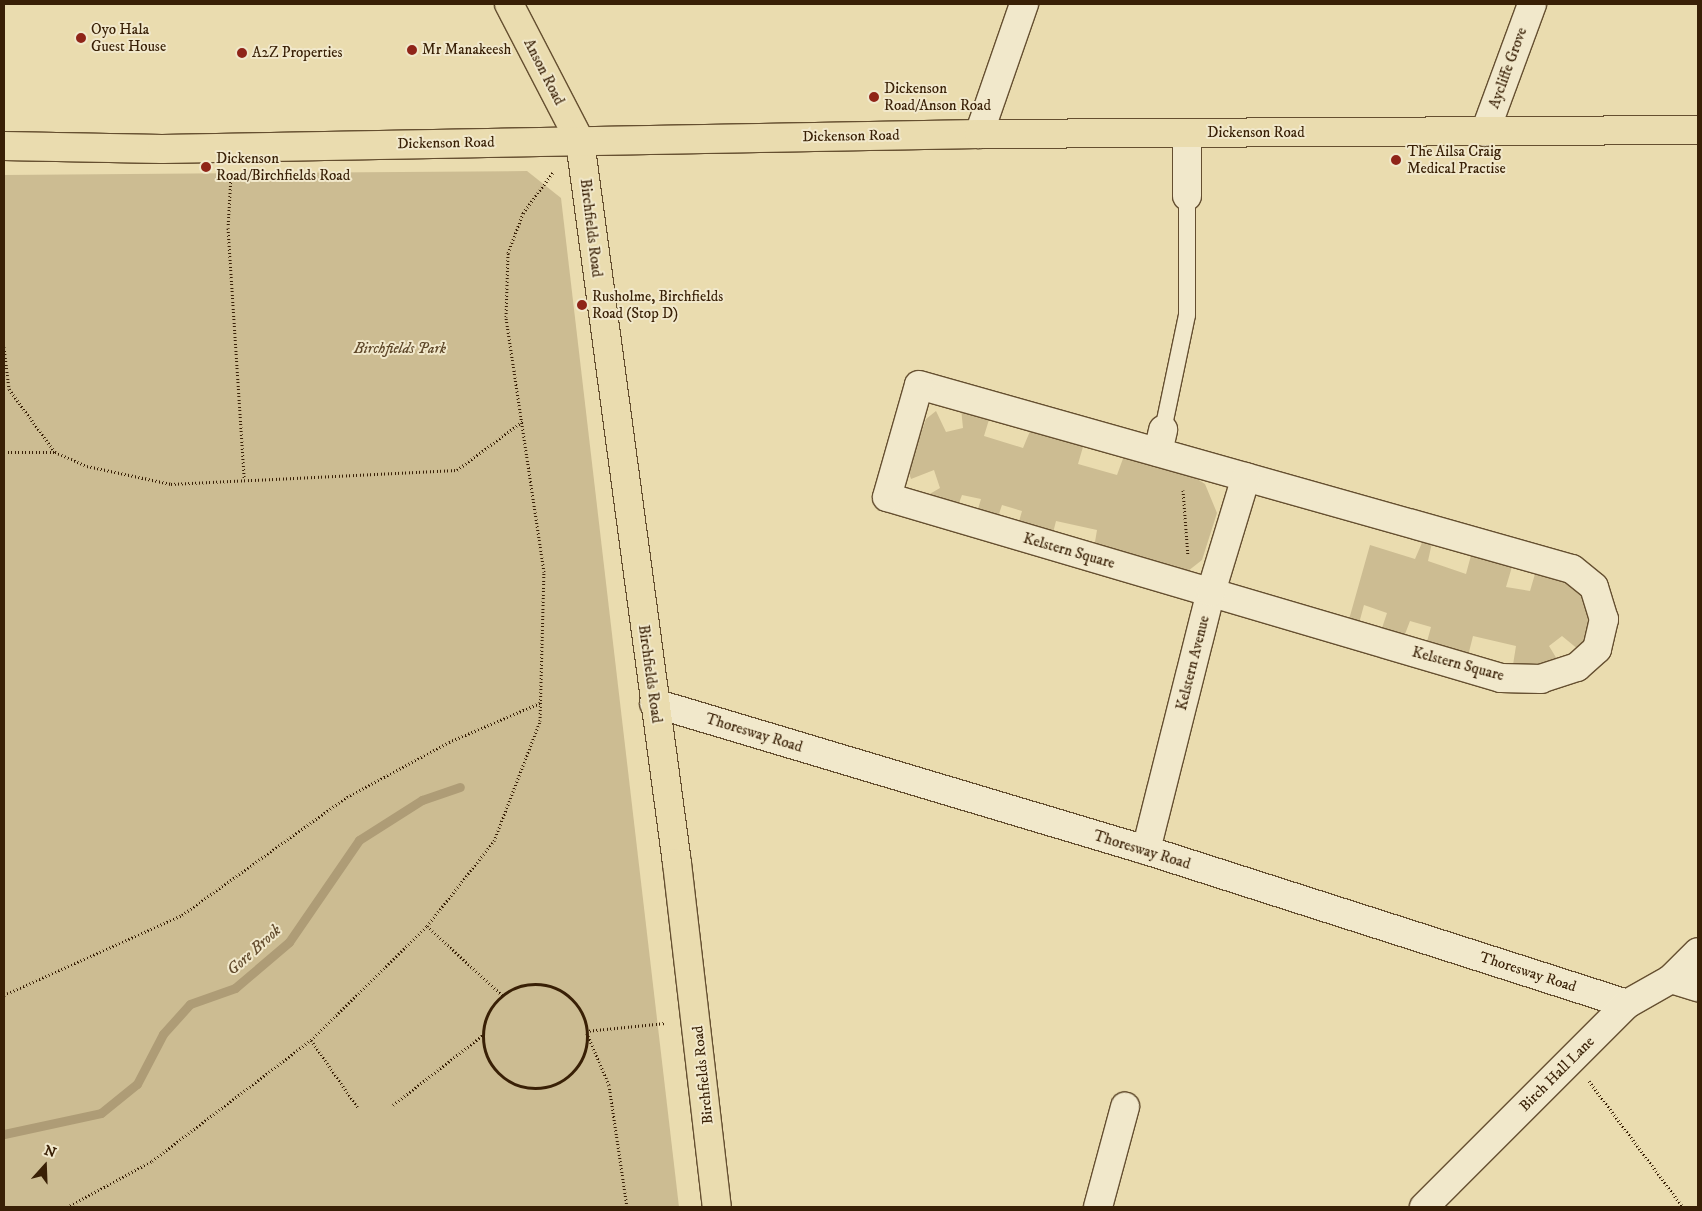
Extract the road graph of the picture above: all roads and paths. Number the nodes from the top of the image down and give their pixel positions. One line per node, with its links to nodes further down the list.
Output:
1 (509, 4): 8 (highway, Anson Road)
2 (1024, 4): 7 (street)
3 (1532, 4): 5 (street, Aycliffe Grove)
4 (1698, 130): 5 (highway, Dickenson Road)
5 (1485, 132): 6 (highway, Dickenson Road)
6 (1187, 133): 7 (highway, Dickenson Road); 11 (street)
7 (979, 134): 8 (highway, Dickenson Road)
8 (580, 141): 10 (highway, Dickenson Road); 13 (path); 21 (highway, Birchfields Road)
9 (4, 146): 10 (highway, Dickenson Road)
10 (229, 148): 18 (path)
11 (1187, 196): 14 (lane)
12 (4, 347): 16 (path)
13 (523, 421): 18 (path); 20 (path)
14 (1167, 447): 17 (street, Kelstern Square); 19 (path); 19 (street, Kelstern Square)
15 (4, 452): 16 (path)
16 (55, 452): 18 (path)
17 (1246, 477): 19 (street, Kelstern Avenue); 19 (street, Kelstern Square)
18 (244, 478)
19 (1200, 589): 22 (street, Kelstern Avenue)
20 (540, 703): 23 (path); 27 (path)
21 (654, 703): 22 (street, Thoresway Road); 30 (highway, Birchfields Road)
22 (1146, 850): 29 (street, Thoresway Road)
23 (427, 926): 28 (path); 33 (path)
24 (1698, 952): 25 (street, Birch Hall Lane)
25 (1671, 979): 26 (street); 29 (street, Birch Hall Lane)
26 (1698, 987)
27 (4, 995)
28 (502, 995): 31 (path); 32 (path)
29 (1627, 1004): 34 (street, Birch Hall Lane)
30 (697, 1020): 31 (path); 40 (highway, Birchfields Road)
31 (586, 1031): 32 (path); 39 (path)
32 (482, 1035): 35 (path)
33 (311, 1040): 37 (path); 38 (path)
34 (1572, 1058): 42 (street, Birch Hall Lane); 43 (path)
35 (393, 1106)
36 (1126, 1107): 41 (street)
37 (358, 1108)
38 (67, 1207)
39 (627, 1207)
40 (717, 1207)
41 (1098, 1207)
42 (1424, 1207)
43 (1683, 1207)

